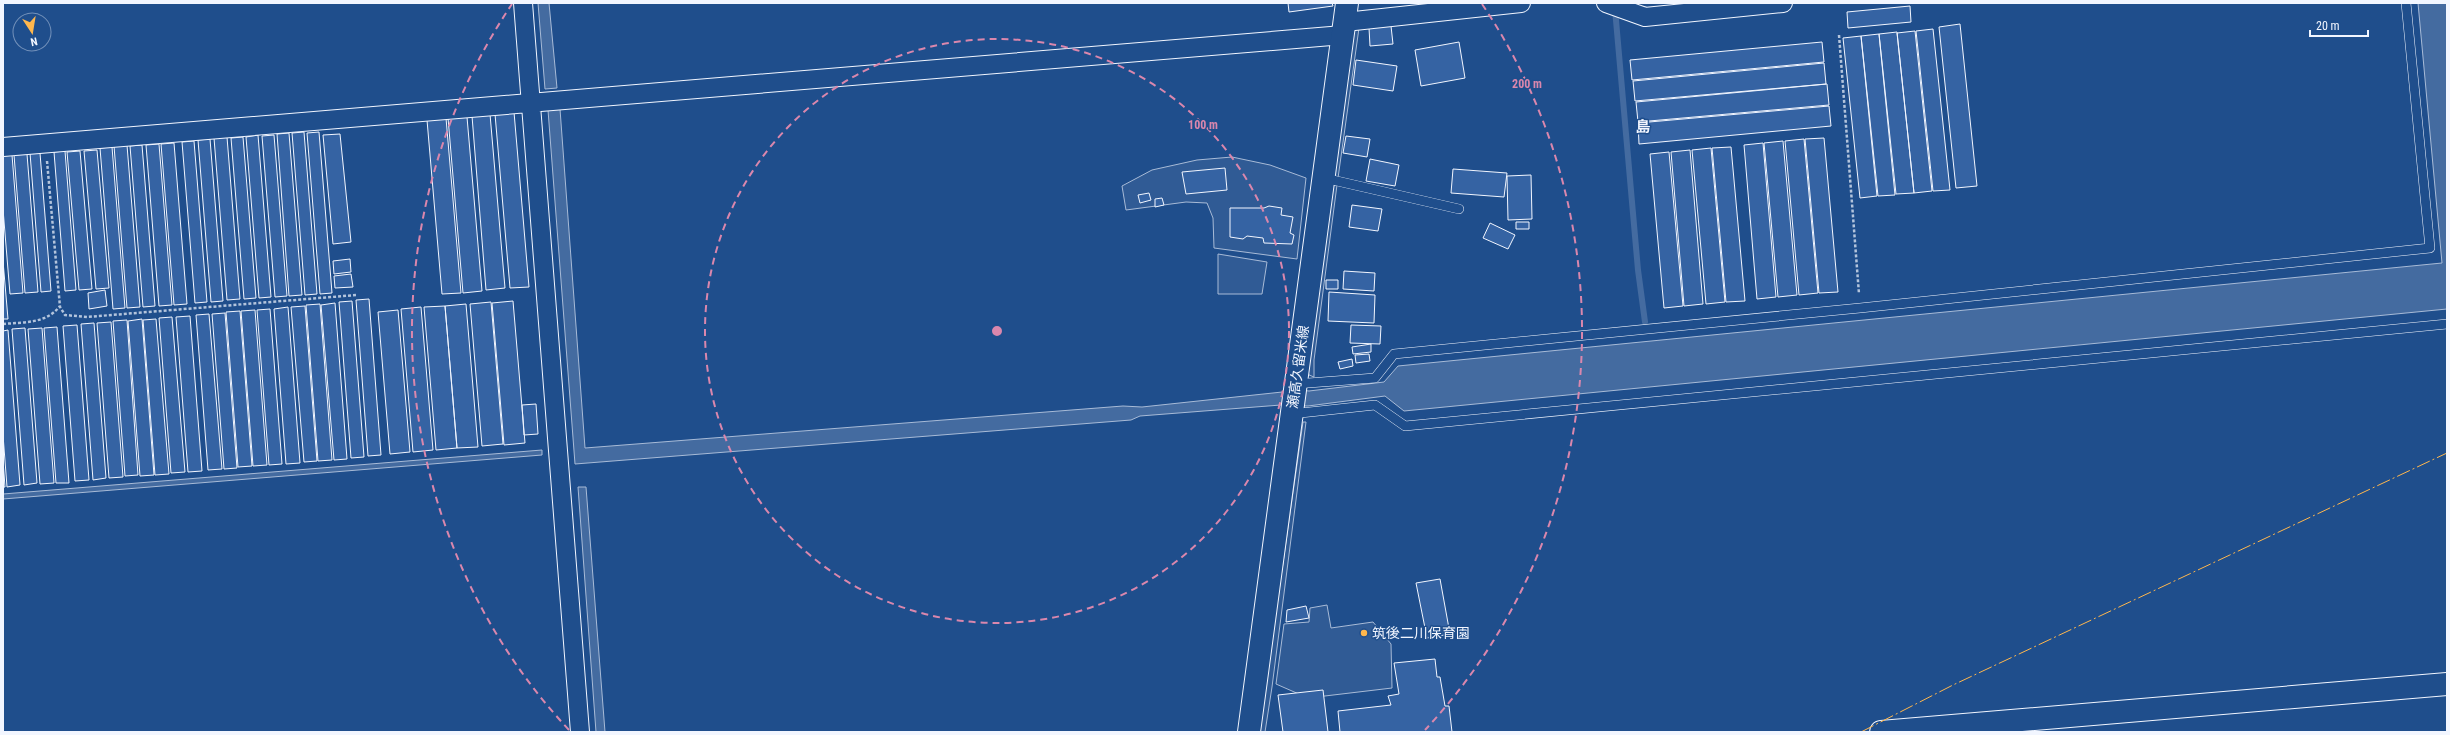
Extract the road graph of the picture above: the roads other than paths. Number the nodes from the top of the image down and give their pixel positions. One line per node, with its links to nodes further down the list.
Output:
1 (523, 3): 7 (street)
2 (1521, 3): 6 (street)
3 (1606, 3): 4 (street)
4 (1784, 3)
5 (2406, 3): 12 (lane)
6 (1345, 20): 7 (street); 9 (main road, 瀬高久留米線)
7 (531, 101): 8 (street); 15 (street)
8 (3, 146)
9 (1324, 178): 10 (lane); 12 (main road, 瀬高久留米線)
10 (1459, 209)
11 (2447, 324): 13 (lane)
12 (1295, 384): 13 (main road, 瀬高久留米線)
13 (1291, 414): 16 (main road, 瀬高久留米線)
14 (2447, 684): 17 (main road)
15 (580, 732)
16 (1249, 732)
17 (1881, 732)

